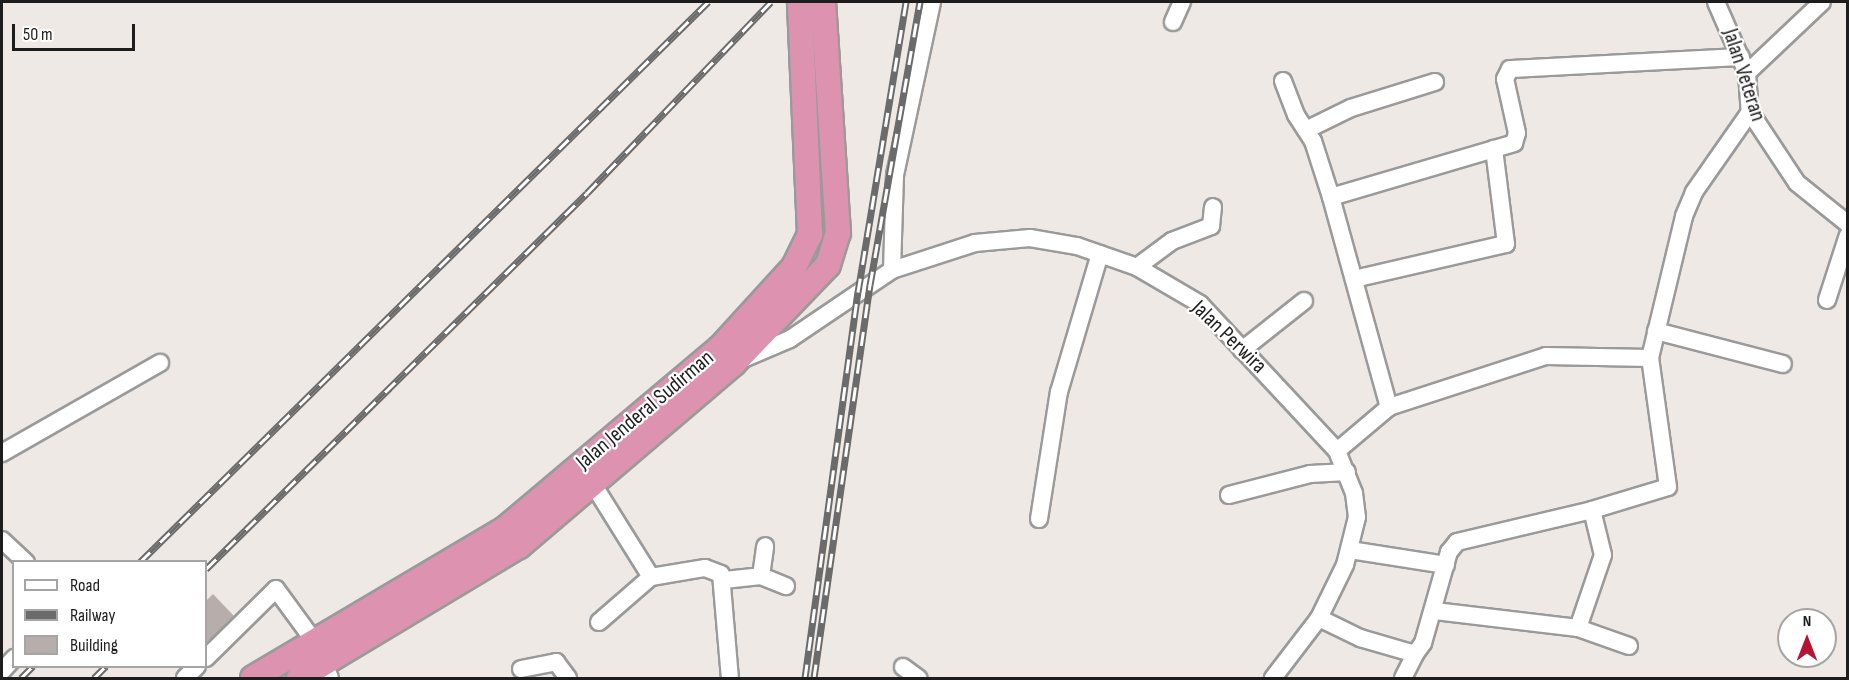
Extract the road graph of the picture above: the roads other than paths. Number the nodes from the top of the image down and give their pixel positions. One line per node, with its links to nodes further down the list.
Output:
1 (800, 2): 27 (highway, Jalan Jenderal Sudirman)
2 (823, 2): 27 (highway, Jalan Jenderal Sudirman)
3 (932, 2): 21 (street)
4 (1182, 2): 7 (street)
5 (1716, 2): 8 (street, Jalan Veteran)
6 (1822, 2): 9 (street)
7 (1173, 22)
8 (1742, 57): 9 (street, Jalan Veteran); 14 (street)
9 (1748, 73): 12 (street, Jalan Veteran)
10 (1283, 81): 13 (street)
11 (1435, 81): 13 (street)
12 (1750, 112): 17 (street, Jalan Veteran); 25 (street)
13 (1306, 130): 15 (street)
14 (1494, 149): 15 (street); 22 (street)
15 (1331, 197): 22 (street)
16 (1213, 207): 20 (street)
17 (1848, 224)
18 (1848, 235): 23 (street)
19 (1100, 254): 20 (street, Jalan Perwira); 21 (street, Jalan Perwira); 38 (street)
20 (1137, 267): 26 (street, Jalan Perwira)
21 (892, 270): 27 (street, Jalan Perwira)
22 (1354, 279): 31 (street)
23 (1827, 300)
24 (1304, 301): 26 (street)
25 (1656, 331): 28 (street); 30 (street)
26 (1242, 350): 32 (street, Jalan Perwira)
27 (727, 356): 35 (highway, Jalan Jenderal Sudirman); 55 (highway, Jalan Jenderal Sudirman)
28 (1650, 358): 31 (street); 37 (street)
29 (160, 363): 33 (street)
30 (1783, 364)
31 (1389, 407): 32 (street)
32 (1337, 451): 34 (street, Jalan Perwira)
33 (2, 453)
34 (1347, 472): 36 (street); 41 (street, Jalan Perwira)
35 (591, 481): 45 (street); 55 (highway, Jalan Jenderal Sudirman)
36 (1229, 495)
37 (1592, 510): 43 (street); 51 (street)
38 (1039, 519)
39 (2, 540): 42 (street)
40 (765, 546): 44 (street)
41 (1350, 550): 43 (street); 49 (street, Jalan Perwira)
42 (25, 560)
43 (1446, 565): 48 (street)
44 (761, 576): 46 (street); 47 (street)
45 (651, 577): 46 (street); 50 (street)
46 (723, 580): 61 (street)
47 (786, 586)
48 (1436, 610): 51 (street); 53 (street)
49 (1319, 618): 53 (street); 63 (street, Jalan Perwira)
50 (599, 622)
51 (1578, 628): 52 (street)
52 (1629, 646)
53 (1415, 654): 64 (street)
54 (207, 657): 55 (street)
55 (322, 661): 58 (highway, Jalan Jenderal Sudirman); 59 (highway, Jalan Jenderal Sudirman)
56 (903, 666): 62 (street)
57 (521, 669): 60 (street)
58 (253, 678)
59 (299, 678)
60 (568, 678)
61 (729, 678)
62 (918, 678)
63 (1274, 678)
64 (1403, 678)

